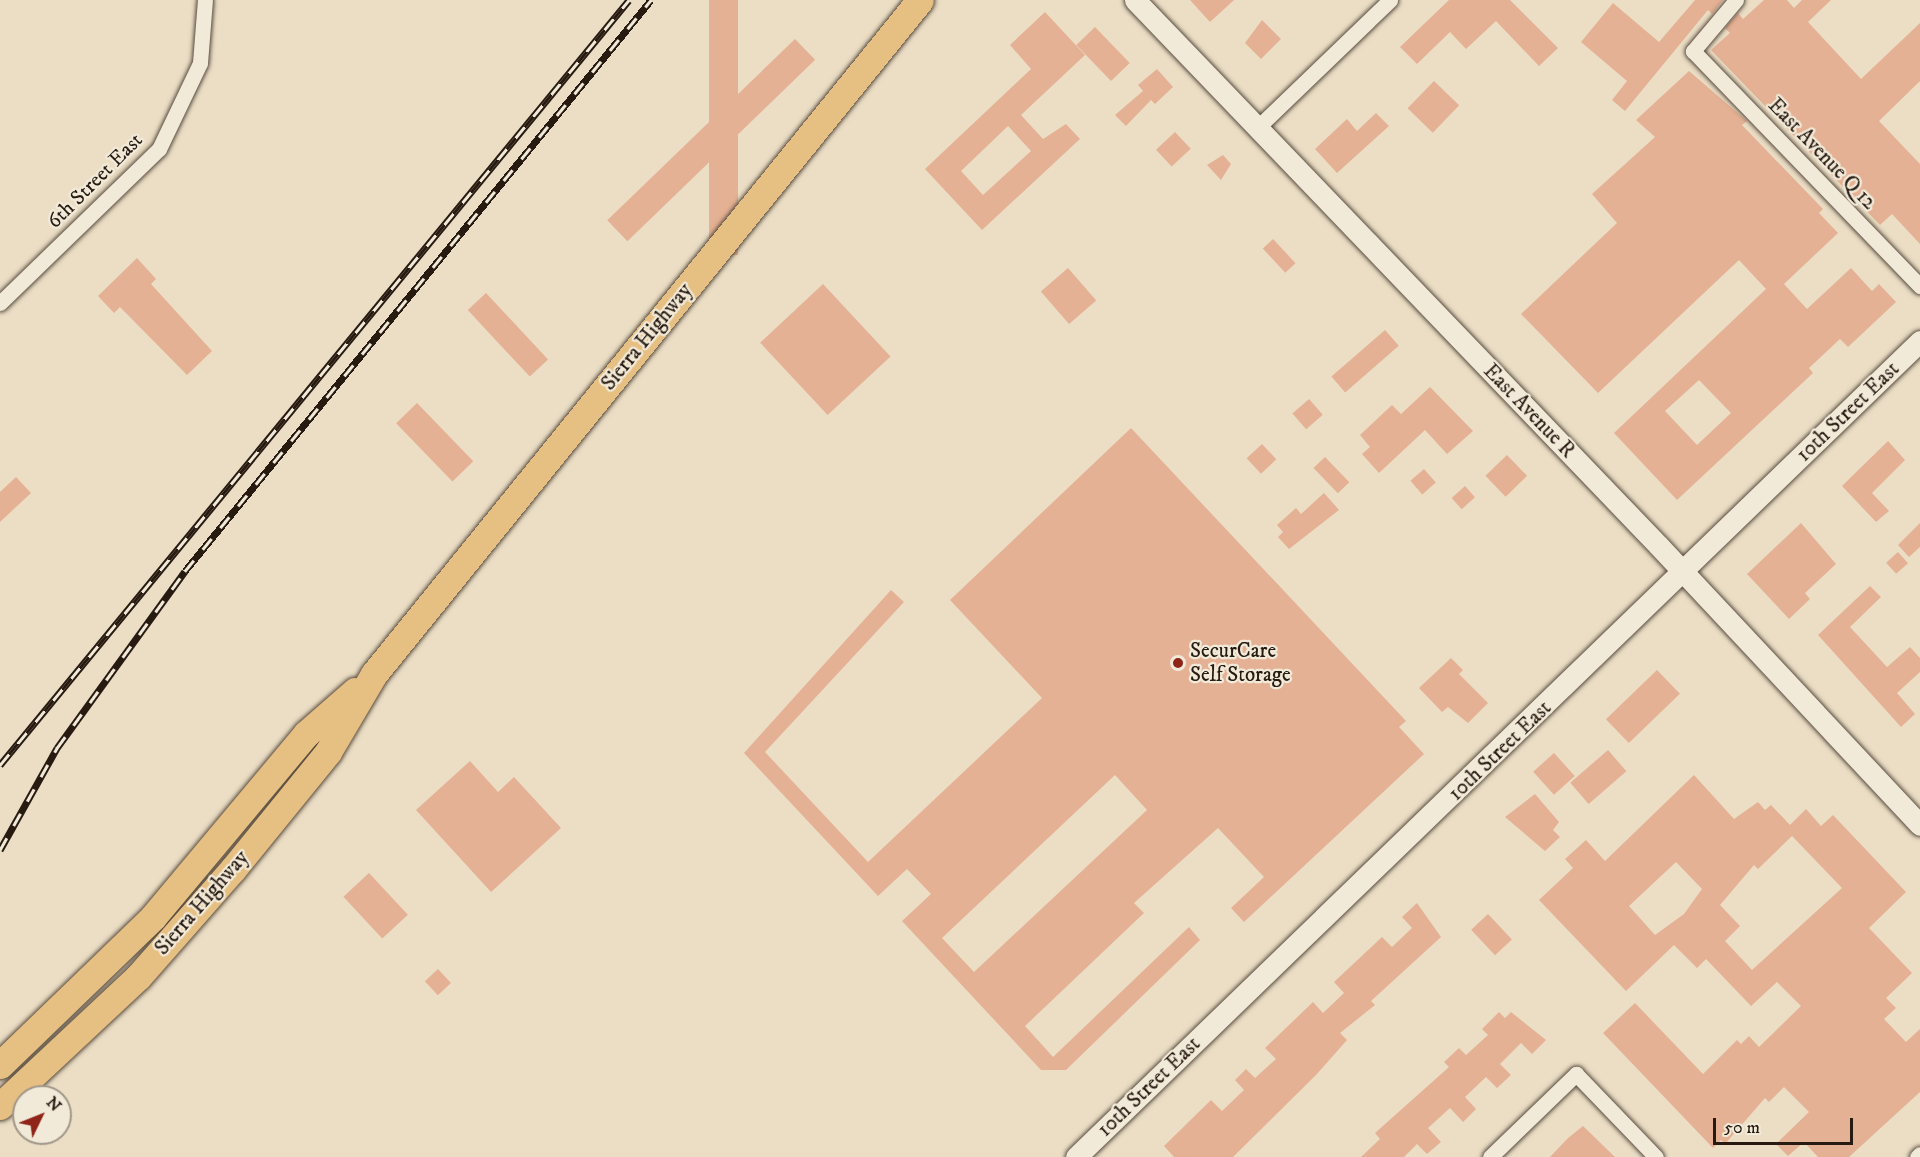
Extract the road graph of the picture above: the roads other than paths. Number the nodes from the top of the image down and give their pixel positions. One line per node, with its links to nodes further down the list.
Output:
1 (205, 0): 8 (street, 6th Street East)
2 (920, 0): 11 (highway, Sierra Highway)
3 (1135, 0): 6 (main road, East Avenue R)
4 (1390, 0): 6 (street)
5 (1736, 0): 7 (street, East Avenue Q 12)
6 (1256, 129): 10 (main road, East Avenue R)
7 (1920, 286)
8 (0, 303)
9 (1920, 341): 10 (main road, 10th Street East)
10 (1683, 572): 12 (main road, East Avenue R); 15 (main road, 10th Street East)
11 (374, 674): 13 (highway, Sierra Highway); 14 (highway, Sierra Highway)
12 (1920, 825)
13 (0, 1065)
14 (0, 1106)
15 (1076, 1157)
16 (1490, 1157): 17 (street)
17 (1656, 1157)

